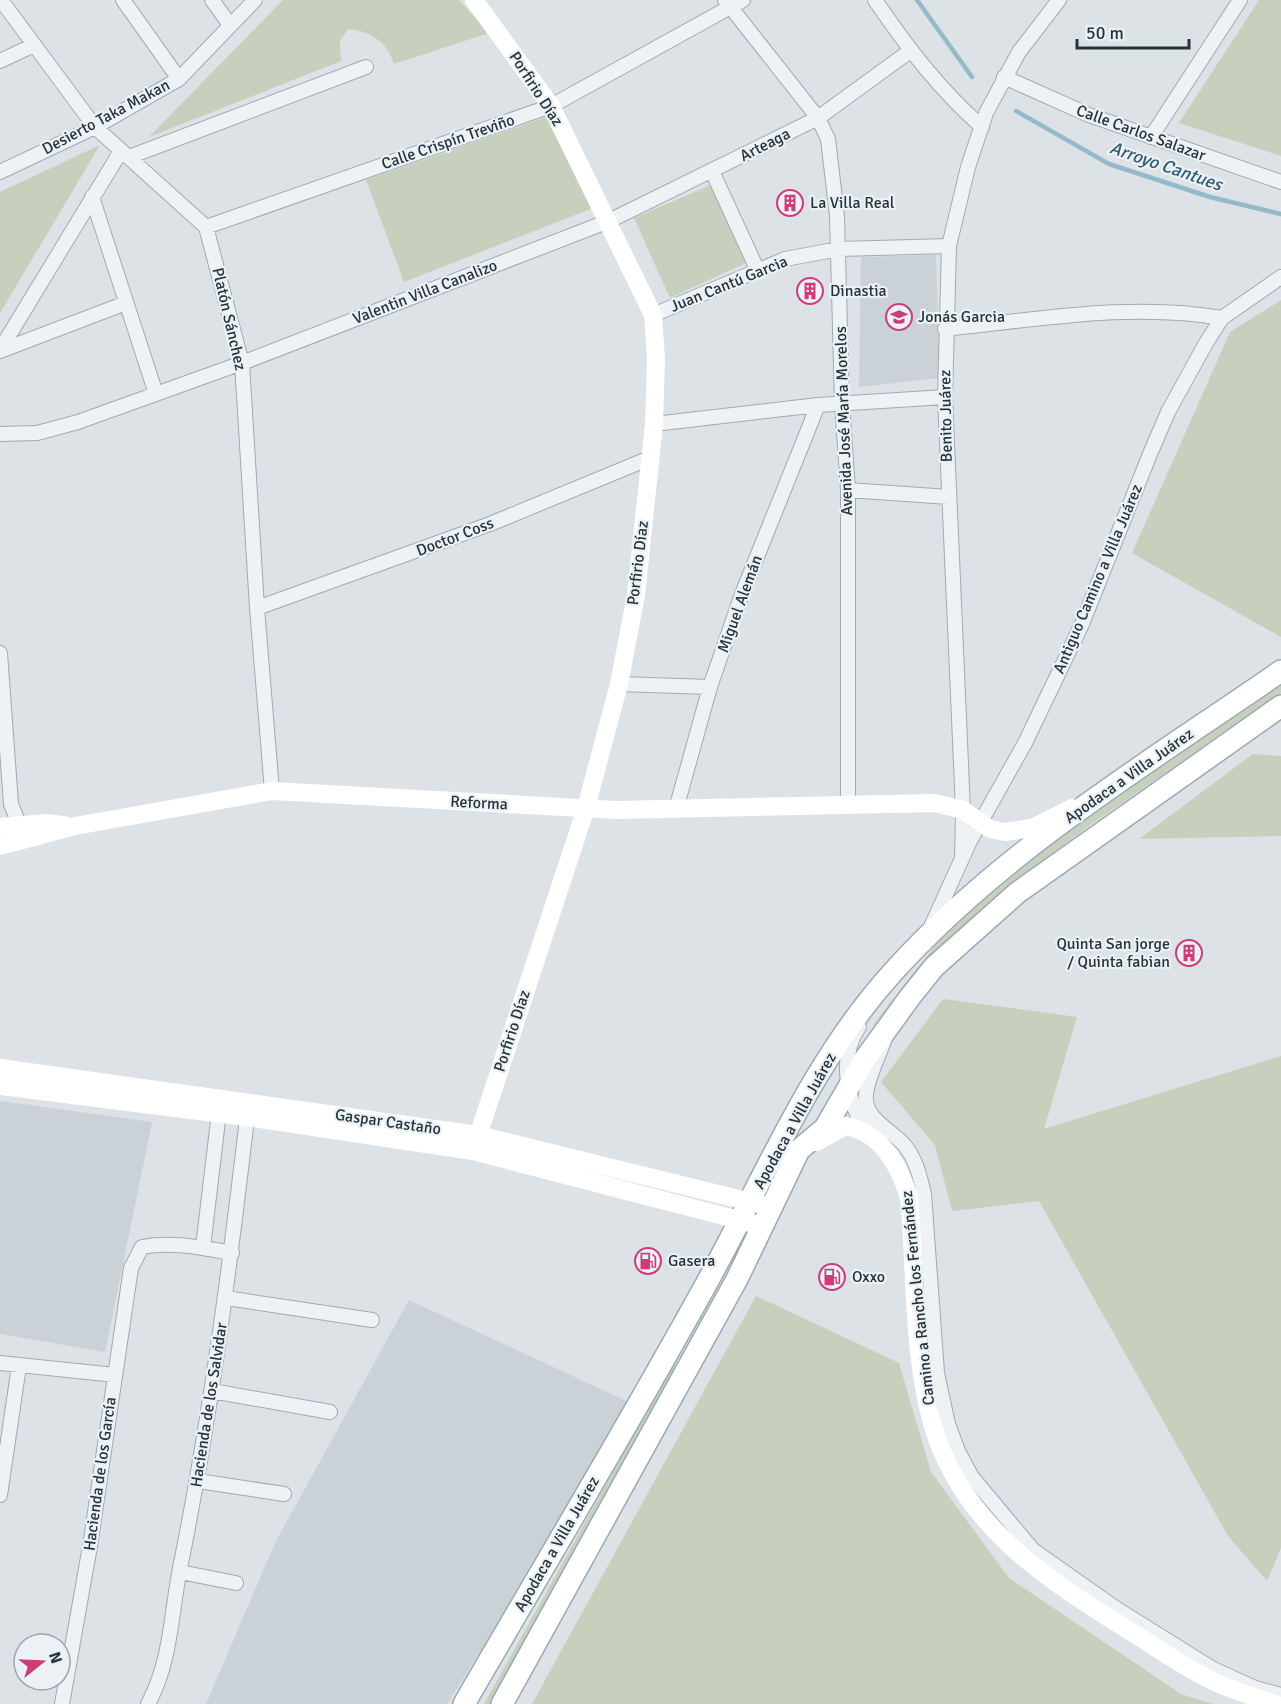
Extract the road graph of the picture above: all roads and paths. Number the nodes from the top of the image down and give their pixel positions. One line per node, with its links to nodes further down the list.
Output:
1 (1, 0): 12 (street)
2 (123, 0): 16 (street)
3 (212, 0): 11 (street)
4 (255, 0): 11 (street, Desierto Taka Makan)
5 (474, 0): 18 (street, Porfirio Díaz)
6 (743, 0): 10 (street, Calle Crispín Treviño)
7 (875, 0): 13 (street)
8 (1059, 0): 17 (street, Benito Juárez)
9 (1240, 0): 22 (street)
10 (728, 4): 18 (street, Calle Crispín Treviño); 19 (street, Avenida José María Morelos)
11 (230, 25): 16 (street, Desierto Taka Makan)
12 (34, 45): 14 (street); 21 (street)
13 (910, 51): 19 (street, Arteaga); 20 (street)
14 (0, 61)
15 (366, 67): 23 (street)
16 (178, 79): 21 (street, Desierto Taka Makan)
17 (1002, 81): 20 (street, Benito Juárez); 22 (street, Calle Carlos Salazar)
18 (551, 106): 28 (street, Porfirio Díaz); 29 (street, Calle Crispín Treviño)
19 (818, 117): 24 (street, Arteaga); 31 (street, Avenida José María Morelos)
20 (984, 120): 30 (street, Benito Juárez)
21 (95, 127): 23 (street); 25 (street, Desierto Taka Makan)
22 (1151, 136): 26 (street, Calle Carlos Salazar)
23 (125, 154): 27 (street); 29 (street)
24 (712, 171): 28 (street, Arteaga); 32 (street)
25 (0, 172)
26 (1281, 182)
27 (92, 197): 34 (street); 38 (street)
28 (609, 221): 35 (street, Porfirio Díaz); 39 (street, Valentin Villa Canalizo)
29 (206, 227): 39 (street, Platón Sánchez)
30 (949, 246): 31 (street, Juan Cantú Garcia); 37 (street, Benito Juárez)
31 (839, 249): 32 (street, Juan Cantú Garcia); 42 (street, Avenida José María Morelos)
32 (758, 269): 35 (street, Juan Cantú Garcia)
33 (1281, 277): 36 (street, Antiguo Camino a Villa Juárez)
34 (126, 303): 38 (street); 40 (street)
35 (653, 315): 44 (street, Porfirio Díaz)
36 (1222, 318): 37 (street); 61 (street, Antiguo Camino a Villa Juárez)
37 (945, 329): 41 (street, Benito Juárez)
38 (0, 351)
39 (242, 363): 40 (street, Valentin Villa Canalizo); 49 (street, Platón Sánchez)
40 (156, 394): 45 (street, Valentin Villa Canalizo)
41 (945, 397): 42 (street); 48 (street, Benito Juárez)
42 (842, 403): 43 (street); 47 (street, Avenida José María Morelos)
43 (818, 405): 44 (street); 53 (street, Miguel Alemán)
44 (654, 424): 46 (street, Porfirio Díaz)
45 (0, 434)
46 (650, 458): 49 (street, Doctor Coss); 52 (street, Porfirio Díaz)
47 (848, 490): 48 (street); 57 (street, Avenida José María Morelos)
48 (949, 497): 60 (street, Benito Juárez)
49 (257, 608): 55 (street, Platón Sánchez)
50 (0, 653): 63 (street)
51 (1281, 671): 56 (main road, Apodaca a Villa Juárez)
52 (619, 684): 53 (street); 58 (street, Porfirio Díaz)
53 (710, 687): 59 (street, Miguel Alemán)
54 (1281, 706): 68 (main road, Apodaca a Villa Juárez)
55 (272, 791): 58 (street, Reforma); 63 (street, Reforma)
56 (1091, 803): 61 (street); 66 (main road, Apodaca a Villa Juárez)
57 (848, 806): 59 (street, Reforma); 60 (street, Reforma)
58 (586, 808): 59 (street, Reforma); 75 (street, Porfirio Díaz)
59 (676, 810)
60 (963, 812): 61 (street); 65 (street, Benito Juárez)
61 (980, 822): 65 (street, Antiguo Camino a Villa Juárez)
62 (0, 827): 63 (street)
63 (22, 833): 64 (street)
64 (0, 846)
65 (962, 859): 66 (street, Antiguo Camino a Villa Juárez)
66 (926, 936): 67 (main road, Apodaca a Villa Juárez)
67 (895, 970): 71 (street); 77 (main road, Apodaca a Villa Juárez)
68 (888, 1026): 71 (main road, Apodaca a Villa Juárez); 96 (street)
69 (0, 1068): 72 (street, Gaspar Castaño)
70 (0, 1086): 72 (street, Gaspar Castaño)
71 (849, 1086): 74 (street); 76 (main road, Apodaca a Villa Juárez)
72 (220, 1107): 73 (street, Gaspar Castaño); 80 (street)
73 (248, 1110): 75 (street, Gaspar Castaño); 81 (street, Hacienda de los Salvidar)
74 (867, 1132): 76 (street); 101 (street, Camino a Rancho los Fernández)
75 (475, 1143): 77 (street, Gaspar Castaño); 78 (street, Gaspar Castaño)
76 (796, 1154): 77 (main road, Apodaca a Villa Juárez)
77 (761, 1204): 78 (main road, Apodaca a Villa Juárez); 79 (main road, Apodaca a Villa Juárez)
78 (741, 1220): 79 (street, Gaspar Castaño); 94 (main road, Apodaca a Villa Juárez)
79 (762, 1226): 95 (main road, Apodaca a Villa Juárez)
80 (203, 1247): 81 (street); 86 (street, Hacienda de los García)
81 (232, 1253): 82 (street, Hacienda de los Salvidar)
82 (226, 1298): 83 (street); 87 (street, Hacienda de los Salvidar)
83 (372, 1320)
84 (0, 1363): 85 (street)
85 (19, 1366): 86 (street); 91 (street)
86 (115, 1375): 97 (street, Hacienda de los García)
87 (212, 1391): 88 (street); 89 (street, Hacienda de los Salvidar)
88 (330, 1412)
89 (198, 1481): 90 (street); 92 (street, Hacienda de los Salvidar)
90 (284, 1494)
91 (0, 1495)
92 (180, 1572): 93 (street); 98 (street, Hacienda de los Salvidar)
93 (236, 1583)
94 (486, 1666): 95 (main road); 99 (main road, Apodaca a Villa Juárez)
95 (514, 1681): 100 (main road, Apodaca a Villa Juárez)
96 (1281, 1695)
97 (62, 1704)
98 (148, 1704)
99 (464, 1704)
100 (502, 1704)
101 (1275, 1704)

